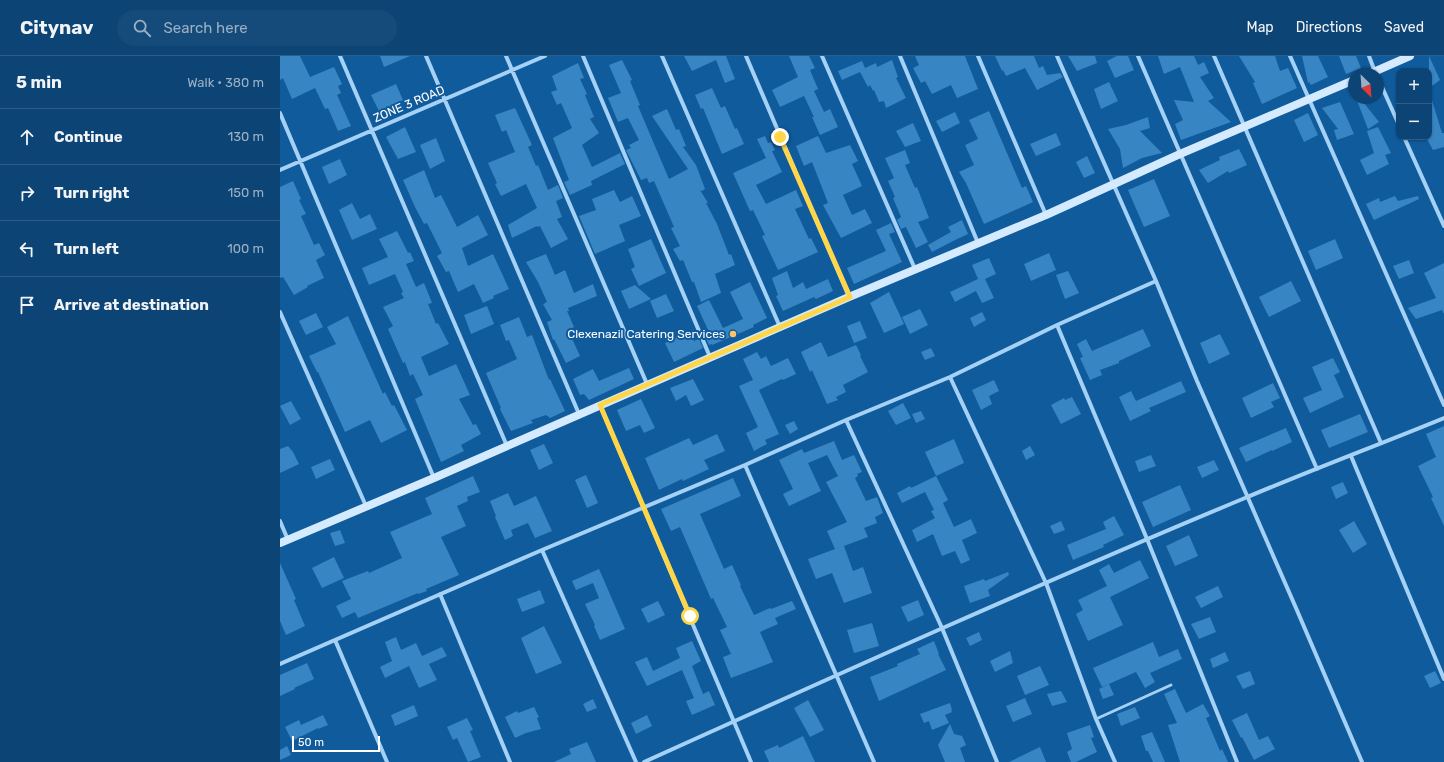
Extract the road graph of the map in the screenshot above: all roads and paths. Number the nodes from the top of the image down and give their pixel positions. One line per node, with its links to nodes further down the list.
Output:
1 (340, 56): 27 (street)
2 (426, 56): 22 (street)
3 (506, 56): 19 (street)
4 (546, 56): 19 (street, ZONE 3 ROAD)
5 (583, 56): 42 (street)
6 (662, 56): 41 (street)
7 (746, 56): 38 (street)
8 (822, 56): 36 (street)
9 (900, 56): 35 (street)
10 (978, 56): 33 (street)
11 (1057, 56): 32 (street)
12 (1138, 56): 29 (street)
13 (1214, 56): 26 (street)
14 (1290, 56): 23 (street)
15 (1368, 56): 17 (street)
16 (1410, 56): 18 (street)
17 (1372, 68)
18 (1384, 69)
19 (512, 70): 22 (street, ZONE 3 ROAD); 44 (street)
20 (1348, 83): 23 (street)
21 (1384, 94): 25 (street)
22 (445, 100): 27 (street, ZONE 3 ROAD); 47 (street)
23 (1308, 100): 26 (street); 46 (street)
24 (280, 113): 30 (street)
25 (1396, 119)
26 (1244, 127): 29 (street); 50 (street)
27 (372, 130): 30 (street, ZONE 3 ROAD); 51 (street)
28 (1405, 140): 34 (street)
29 (1180, 154): 32 (street); 54 (street)
30 (300, 161): 31 (street, ZONE 3 ROAD); 55 (street)
31 (280, 170)
32 (1113, 184): 33 (street); 37 (street)
33 (1046, 215): 35 (street)
34 (1444, 226)
35 (978, 243): 36 (street)
36 (915, 269): 38 (street)
37 (1156, 281): 40 (street); 56 (street)
38 (850, 297): 41 (street)
39 (280, 312): 57 (street)
40 (1056, 325): 43 (street); 60 (street)
41 (780, 327): 42 (street)
42 (710, 357): 44 (street)
43 (950, 377): 49 (street); 64 (street)
44 (647, 384): 45 (street)
45 (600, 405): 47 (street); 58 (street)
46 (1444, 405)
47 (579, 414): 51 (street)
48 (1444, 418): 50 (street)
49 (846, 420): 53 (street); 66 (street)
50 (1381, 443): 52 (street)
51 (507, 446): 55 (street)
52 (1351, 456): 54 (street); 70 (street)
53 (745, 465): 58 (street); 69 (street)
54 (1317, 469): 56 (street)
55 (434, 478): 57 (street)
56 (1247, 497): 60 (street); 83 (street)
57 (366, 507): 61 (street)
58 (644, 507): 63 (street); 73 (street)
59 (280, 521): 61 (street)
60 (1147, 539): 64 (street); 82 (street)
61 (288, 540): 62 (street)
62 (280, 543)
63 (542, 550): 65 (street); 76 (street)
64 (1046, 583): 66 (street); 72 (street)
65 (440, 594): 67 (street); 75 (street)
66 (942, 628): 69 (street); 80 (street)
67 (335, 640): 68 (street); 74 (street)
68 (280, 664)
69 (837, 675): 73 (street); 79 (street)
70 (1444, 679)
71 (1171, 685): 72 (lane)
72 (1096, 719): 81 (street)
73 (734, 721): 77 (street); 78 (street)
74 (387, 762)
75 (510, 762)
76 (636, 762)
77 (644, 762)
78 (751, 762)
79 (874, 762)
80 (997, 762)
81 (1115, 762)
82 (1237, 762)
83 (1362, 762)

